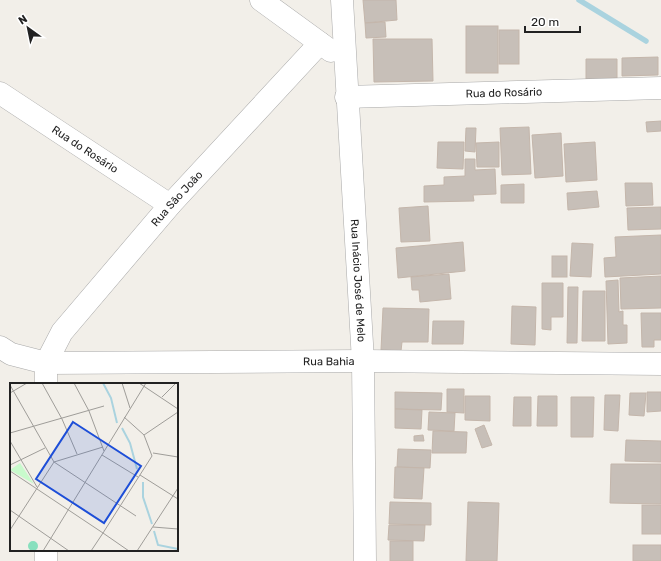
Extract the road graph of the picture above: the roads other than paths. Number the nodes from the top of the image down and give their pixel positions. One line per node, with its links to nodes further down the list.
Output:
1 (261, 0): 3 (street)
2 (342, 0): 4 (street, Rua Inácio José de Melo)
3 (320, 43): 4 (street); 8 (street, Rua São João)
4 (344, 61): 7 (street, Rua Inácio José de Melo)
5 (661, 88): 7 (street, Rua do Rosário)
6 (0, 93): 8 (street, Rua do Rosário)
7 (346, 97): 10 (street, Rua Inácio José de Melo)
8 (170, 205): 12 (street, Rua São João)
9 (0, 347): 12 (street, Rua Bahia)
10 (363, 362): 11 (street, Rua Bahia); 12 (street, Rua Bahia); 13 (street, Rua Inácio José de Melo)
11 (661, 364)
12 (46, 374)
13 (365, 561)

